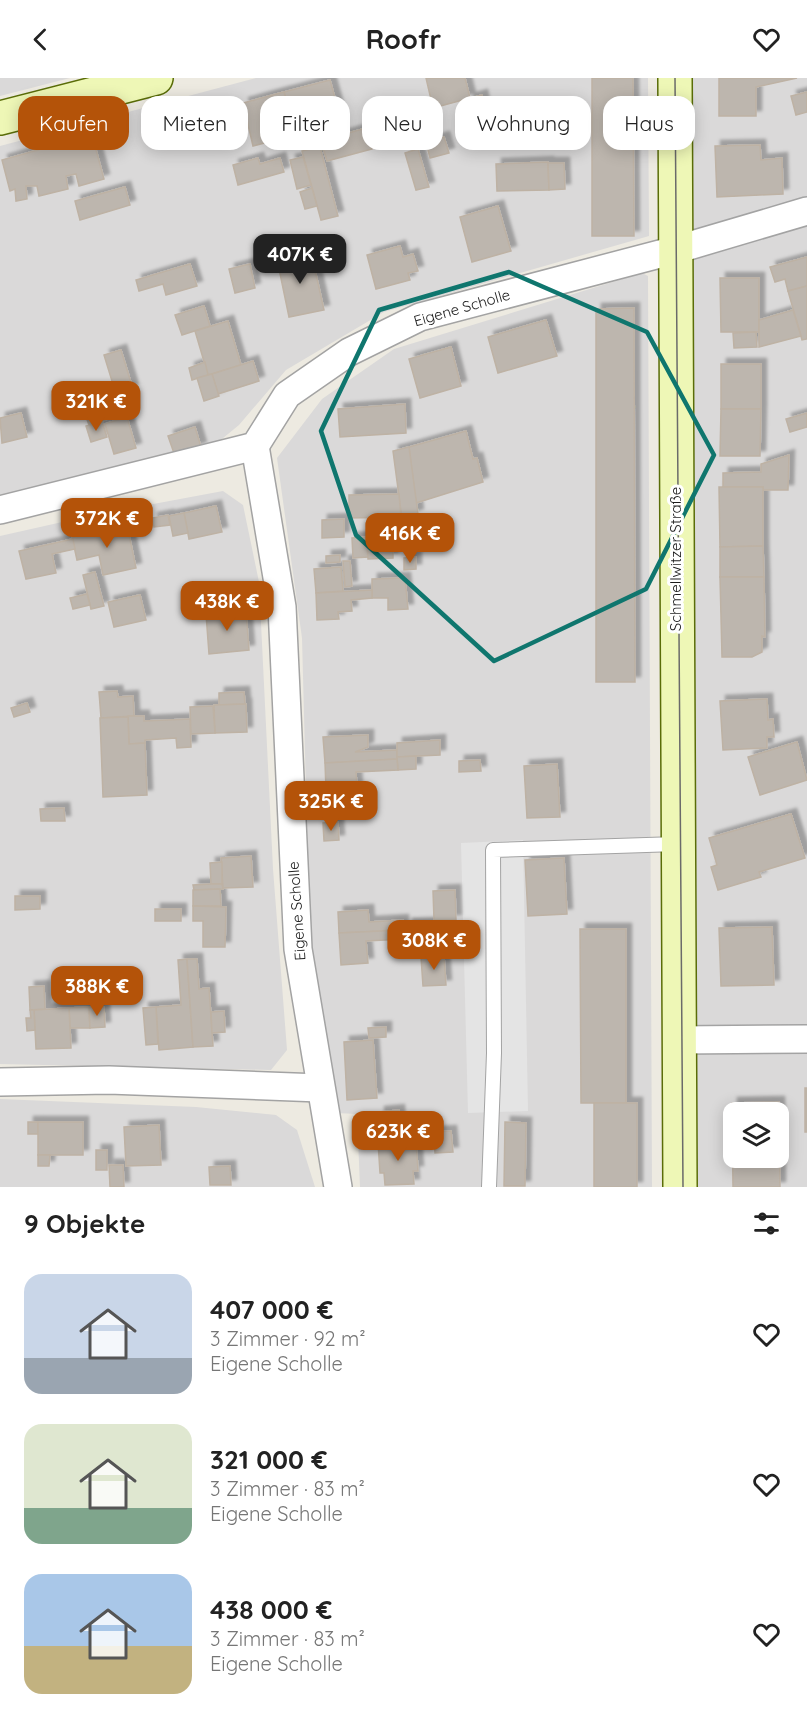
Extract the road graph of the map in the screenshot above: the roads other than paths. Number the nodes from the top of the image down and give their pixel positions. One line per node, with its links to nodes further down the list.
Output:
1 (156, 78): 3 (street)
2 (675, 78): 5 (street, Schmellwitzer Straße)
3 (0, 118)
4 (807, 211): 5 (street, Eigene Scholle)
5 (675, 250): 6 (street, Eigene Scholle); 8 (street, Schmellwitzer Straße)
6 (255, 446): 7 (street); 12 (street, Eigene Scholle)
7 (0, 510)
8 (677, 844): 10 (street, Schmellwitzer Straße); 14 (lane)
9 (807, 1039): 10 (street)
10 (678, 1040): 15 (street, Schmellwitzer Straße)
11 (0, 1082): 12 (street)
12 (320, 1088): 13 (street, Eigene Scholle)
13 (338, 1187)
14 (489, 1187)
15 (680, 1187)

